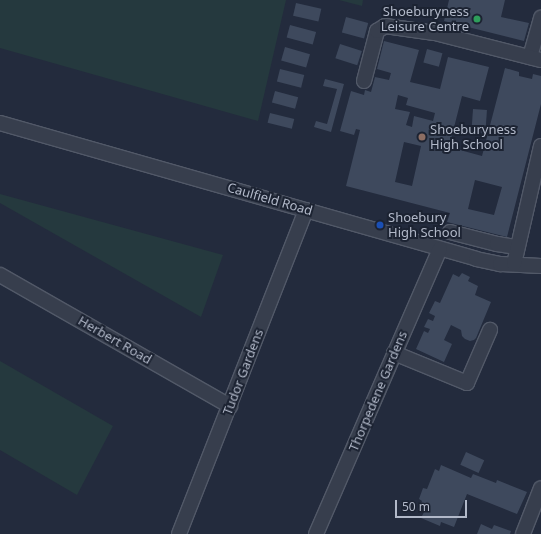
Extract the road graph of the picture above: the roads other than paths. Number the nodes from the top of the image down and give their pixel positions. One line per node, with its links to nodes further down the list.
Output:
1 (541, 18): 2 (street)
2 (535, 58): 3 (street)
3 (364, 81)
4 (0, 123): 6 (street, Caulfield Road)
5 (541, 146): 8 (street)
6 (306, 210): 9 (street, Caulfield Road); 15 (street, Tudor Gardens)
7 (450, 232): 8 (street)
8 (517, 247): 10 (street)
9 (440, 249): 10 (street, Caulfield Road); 14 (street, Thorpedene Gardens)
10 (514, 264): 11 (street, Caulfield Road)
11 (541, 266)
12 (0, 274): 15 (street, Herbert Road)
13 (490, 330): 14 (street)
14 (394, 353): 18 (street, Thorpedene Gardens)
15 (230, 406): 17 (street, Tudor Gardens)
16 (541, 488): 19 (street)
17 (179, 534)
18 (316, 534)
19 (523, 534)

